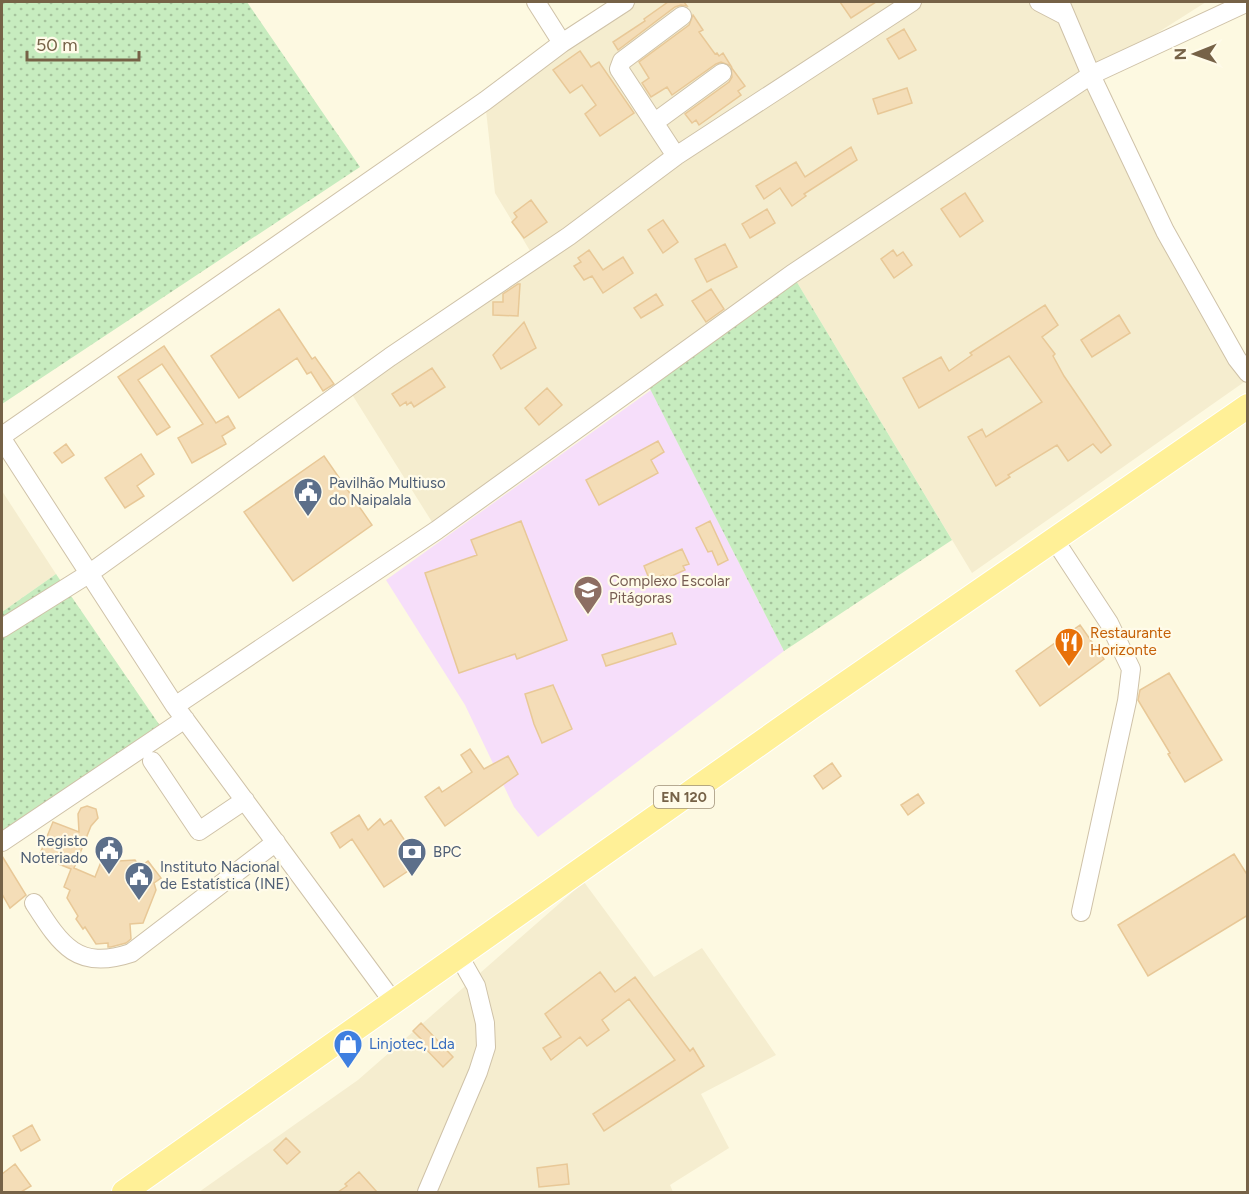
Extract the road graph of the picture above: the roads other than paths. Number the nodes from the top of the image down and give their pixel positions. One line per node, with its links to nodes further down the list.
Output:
1 (536, 2): 8 (street)
2 (625, 2): 8 (street)
3 (912, 2): 12 (street)
4 (1039, 2): 6 (street)
5 (1248, 2): 10 (street)
6 (1062, 8): 10 (street)
7 (682, 16): 11 (street)
8 (562, 43): 15 (street)
9 (722, 73): 11 (street)
10 (1091, 75): 13 (street); 19 (street)
11 (655, 122): 12 (street)
12 (676, 156): 17 (street)
13 (1248, 373)
14 (1248, 406): 16 (main road, EN 120)
15 (2, 437): 17 (street)
16 (1054, 539): 25 (street); 26 (main road, EN 120)
17 (90, 573): 18 (street); 19 (street)
18 (2, 628)
19 (180, 712): 21 (street); 22 (street)
20 (152, 761): 21 (street)
21 (245, 800): 23 (street)
22 (2, 842)
23 (276, 842): 24 (street); 27 (street)
24 (34, 903)
25 (1081, 912)
26 (459, 956): 27 (main road, EN 120); 29 (street)
27 (394, 1003): 28 (main road, EN 120)
28 (124, 1192)
29 (427, 1192)

